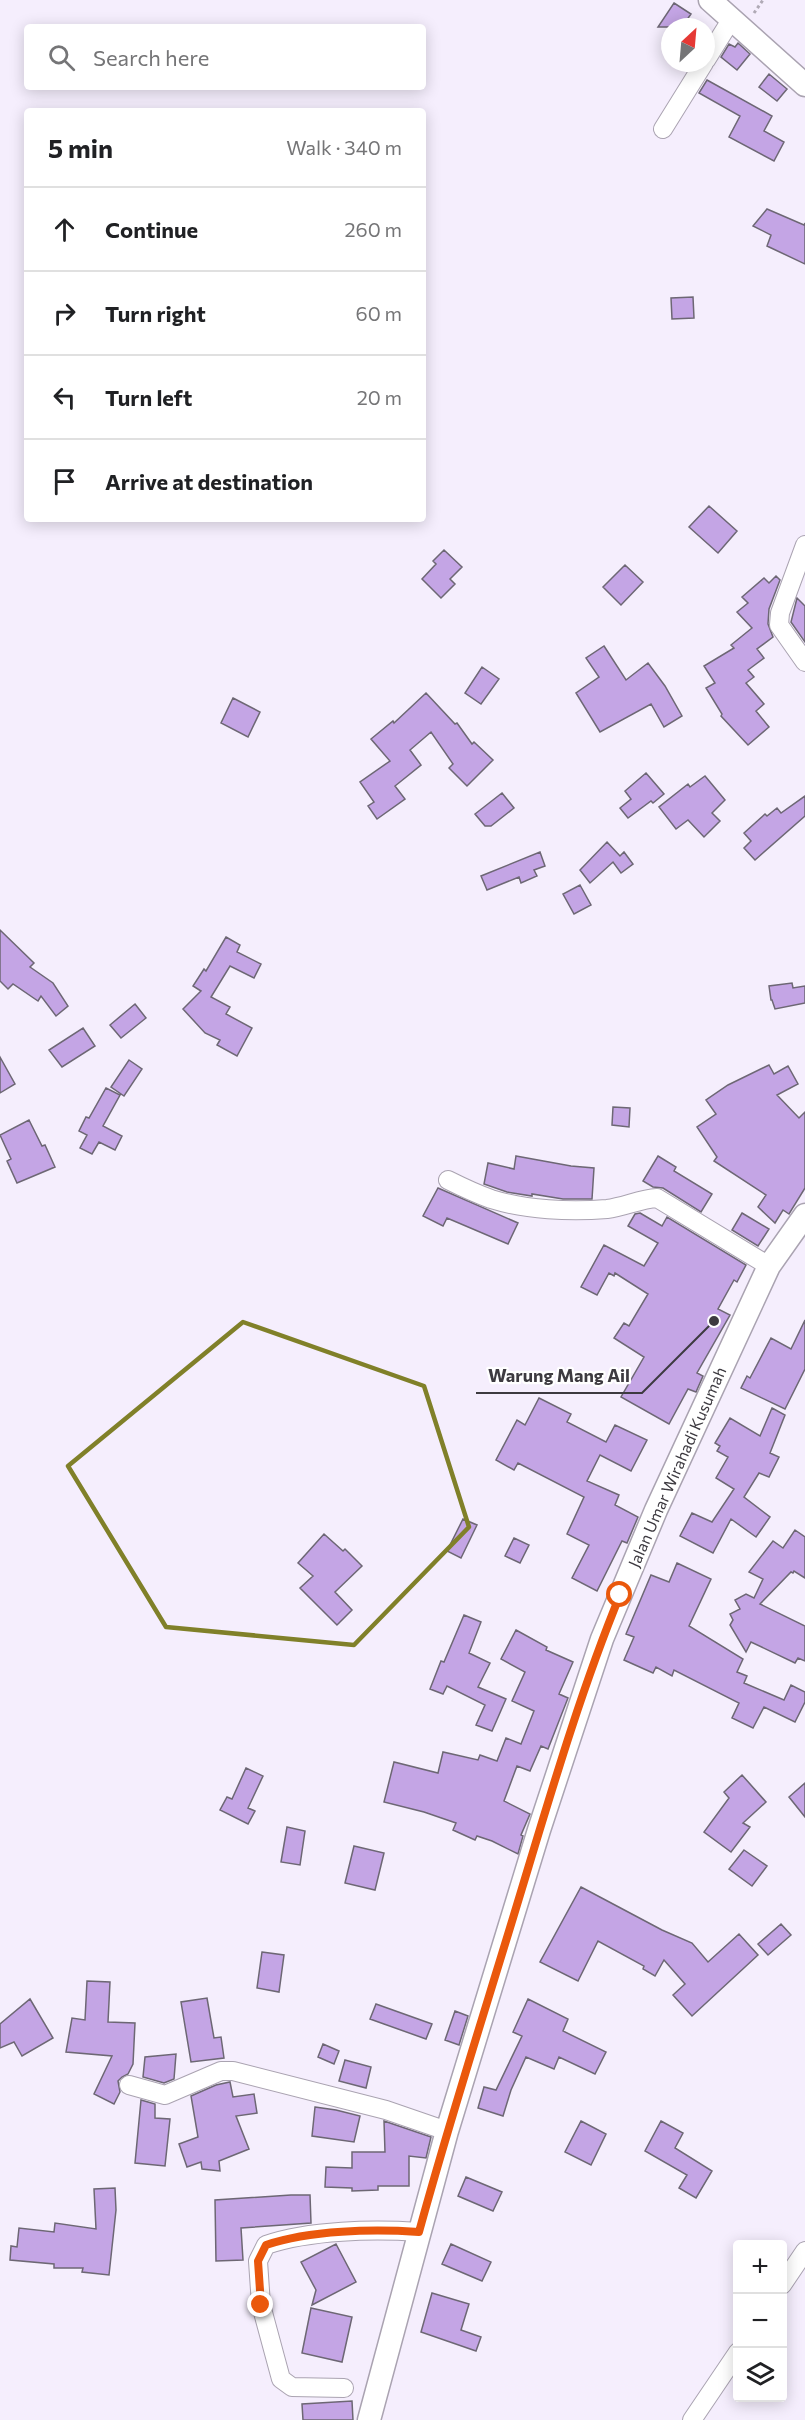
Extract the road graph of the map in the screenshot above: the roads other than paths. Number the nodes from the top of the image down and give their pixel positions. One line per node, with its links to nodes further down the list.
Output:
1 (710, 0): 2 (main road)
2 (731, 20): 3 (street); 5 (main road)
3 (715, 46)
4 (699, 72): 6 (street)
5 (805, 85)
6 (663, 129)
7 (805, 544): 8 (street)
8 (805, 662)
9 (448, 1180): 11 (street)
10 (805, 1215): 11 (main road, Jalan Umar Wirahadi Kusumah)
11 (769, 1266): 13 (main road, Jalan Umar Wirahadi Kusumah)
12 (129, 2085): 13 (street)
13 (447, 2132): 14 (main road, Jalan Umar Wirahadi Kusumah)
14 (419, 2232): 18 (street); 19 (main road, Jalan Umar Wirahadi Kusumah)
15 (805, 2251): 16 (street)
16 (787, 2278)
17 (733, 2359): 20 (street)
18 (344, 2388)
19 (369, 2420)
20 (692, 2420)

